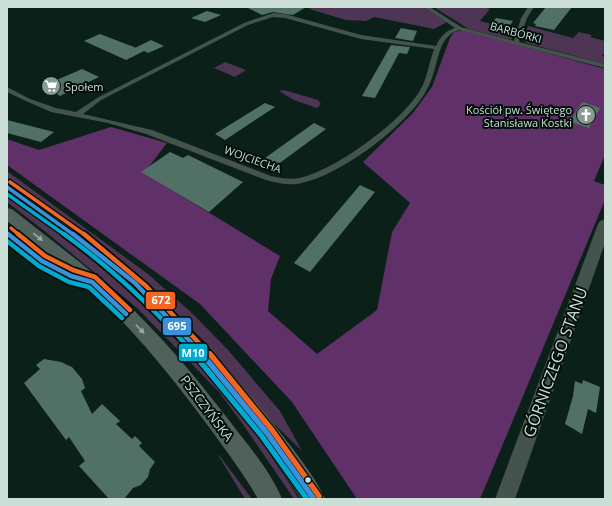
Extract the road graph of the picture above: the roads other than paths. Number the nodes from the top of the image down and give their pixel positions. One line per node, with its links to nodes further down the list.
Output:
1 (427, 7): 3 (street, BARBÓRKI)
2 (532, 7): 4 (street)
3 (460, 28): 4 (street, BARBÓRKI); 5 (street, WOJCIECHA)
4 (516, 43): 6 (street, BARBÓRKI)
5 (438, 48): 8 (street); 8 (street, WOJCIECHA)
6 (605, 66)
7 (7, 89): 8 (street, WOJCIECHA)
8 (77, 115)
9 (7, 186): 16 (main road)
10 (7, 213): 14 (main road, PSZCZYŃSKA, one-way to 14)
11 (605, 224): 17 (street, GÓRNICZEGO STANU)
12 (7, 234): 13 (street)
13 (42, 261): 14 (main road)
14 (92, 282): 15 (main road, PSZCZYŃSKA, one-way to 15)
15 (271, 499)
16 (314, 499)
17 (505, 499)

